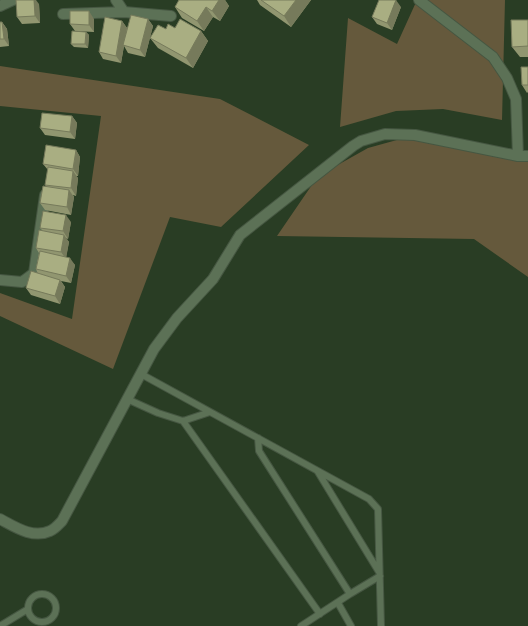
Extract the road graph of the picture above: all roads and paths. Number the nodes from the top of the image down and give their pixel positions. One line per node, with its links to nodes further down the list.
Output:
1 (13, 0): 4 (street)
2 (116, 0): 5 (street)
3 (419, 0): 8 (street)
4 (0, 6)
5 (124, 12): 6 (street); 7 (street)
6 (63, 14)
7 (172, 16)
8 (523, 156): 11 (street)
9 (46, 188): 10 (street)
10 (0, 280)
11 (141, 374): 12 (street); 13 (lane)
12 (127, 399): 14 (lane); 17 (street)
13 (210, 412): 14 (lane); 15 (lane)
14 (183, 421): 22 (lane)
15 (258, 438): 16 (lane); 19 (lane)
16 (317, 471): 18 (lane); 18 (lane)
17 (0, 519)
18 (380, 574): 19 (lane); 26 (lane)
19 (350, 594): 20 (lane)
20 (338, 603): 22 (lane); 25 (lane)
21 (28, 609): 21 (lane); 23 (lane)
22 (320, 614): 24 (lane)
23 (0, 626)
24 (301, 626)
25 (351, 626)
26 (381, 626)

